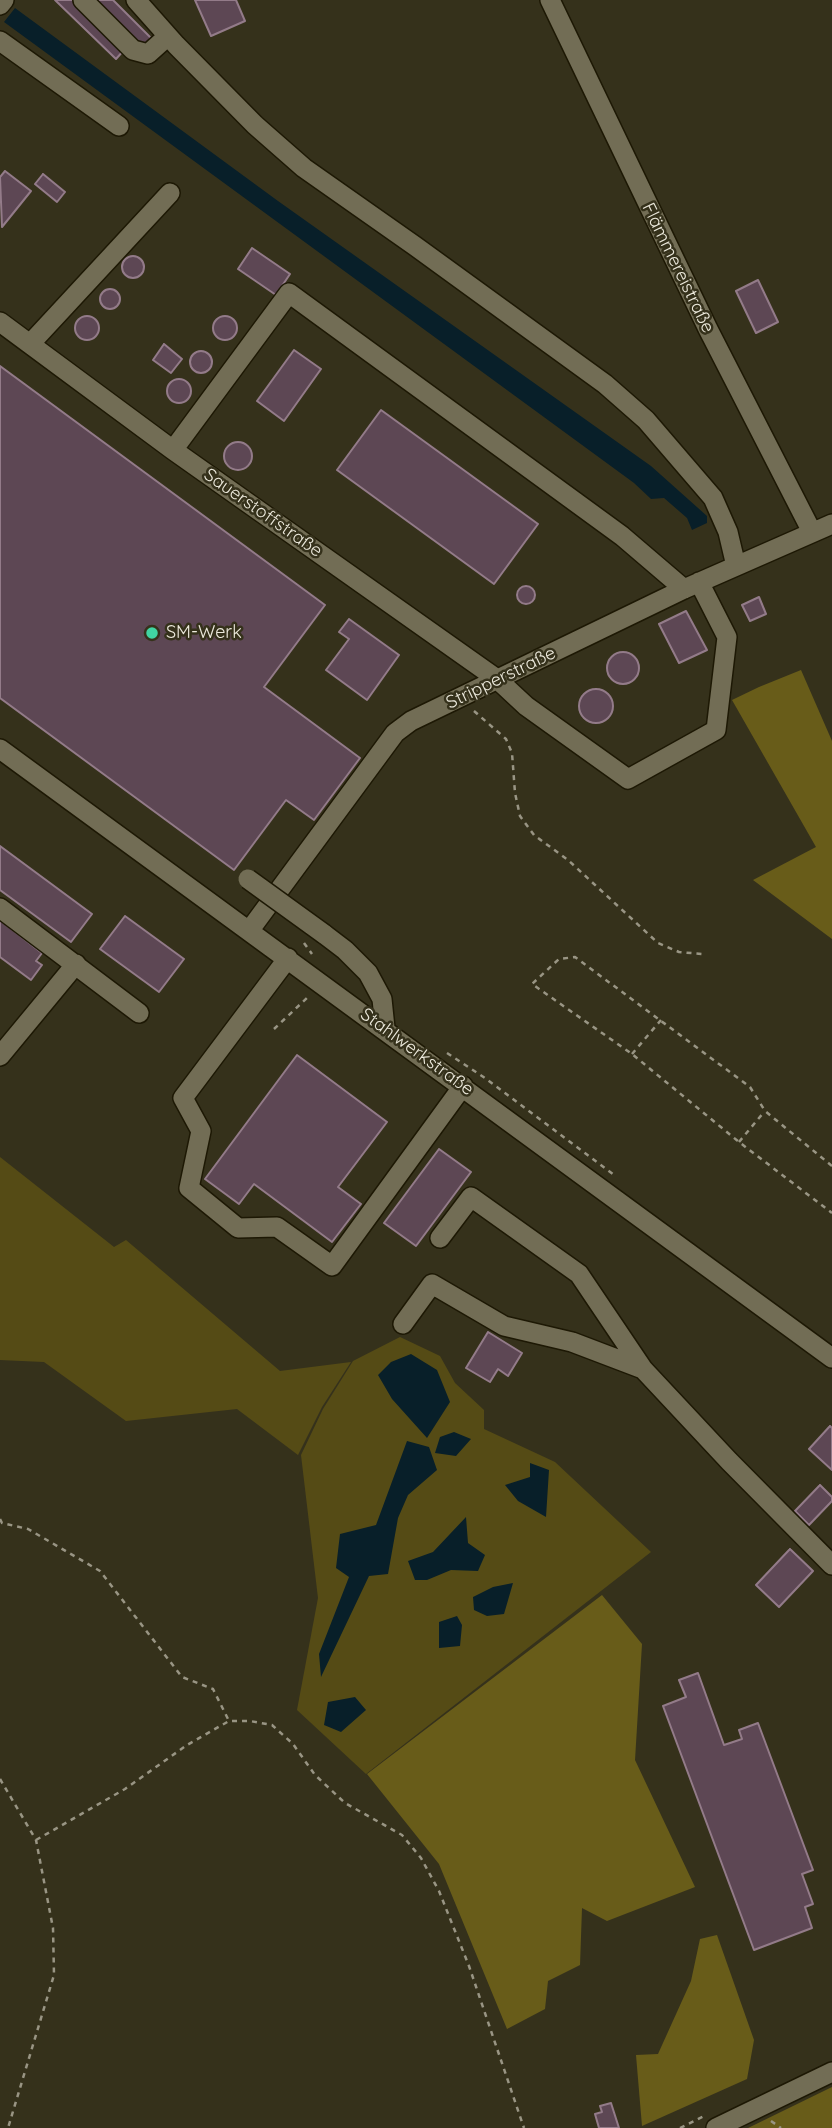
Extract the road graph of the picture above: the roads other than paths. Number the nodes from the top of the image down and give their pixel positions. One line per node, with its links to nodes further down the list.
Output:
1 (4, 0): 5 (street)
2 (83, 0): 6 (street)
3 (136, 0): 6 (street)
4 (550, 0): 14 (street, Flämmereistraße)
5 (0, 5)
6 (167, 36): 15 (street)
7 (0, 41): 8 (street)
8 (119, 126)
9 (170, 193): 11 (street)
10 (0, 322): 11 (street, Sauerstoffstraße)
11 (30, 344): 12 (street, Sauerstoffstraße)
12 (173, 450): 16 (street); 17 (street, Sauerstoffstraße)
13 (832, 524): 14 (street, Stripperstraße)
14 (812, 532): 15 (street, Stripperstraße)
15 (736, 566): 16 (street, Stripperstraße)
16 (692, 586): 17 (street, Stripperstraße); 17 (street, Sauerstoffstraße)
17 (497, 680): 21 (street, Stripperstraße)
18 (0, 749): 21 (street, Stahlwerkstraße)
19 (248, 879): 25 (street, bridge)
20 (0, 908): 23 (street)
21 (250, 931): 22 (street, Stahlwerkstraße)
22 (288, 958): 25 (street, Stahlwerkstraße); 27 (street)
23 (76, 964): 24 (street); 26 (street)
24 (139, 1013)
25 (385, 1028): 27 (street, Stahlwerkstraße)
26 (2, 1052)
27 (463, 1086): 30 (street, Stahlwerkstraße)
28 (440, 1238): 31 (street)
29 (404, 1324): 31 (street)
30 (832, 1358)
31 (643, 1369): 32 (street)
32 (832, 1565)
33 (832, 2072): 34 (street)
34 (716, 2128)

